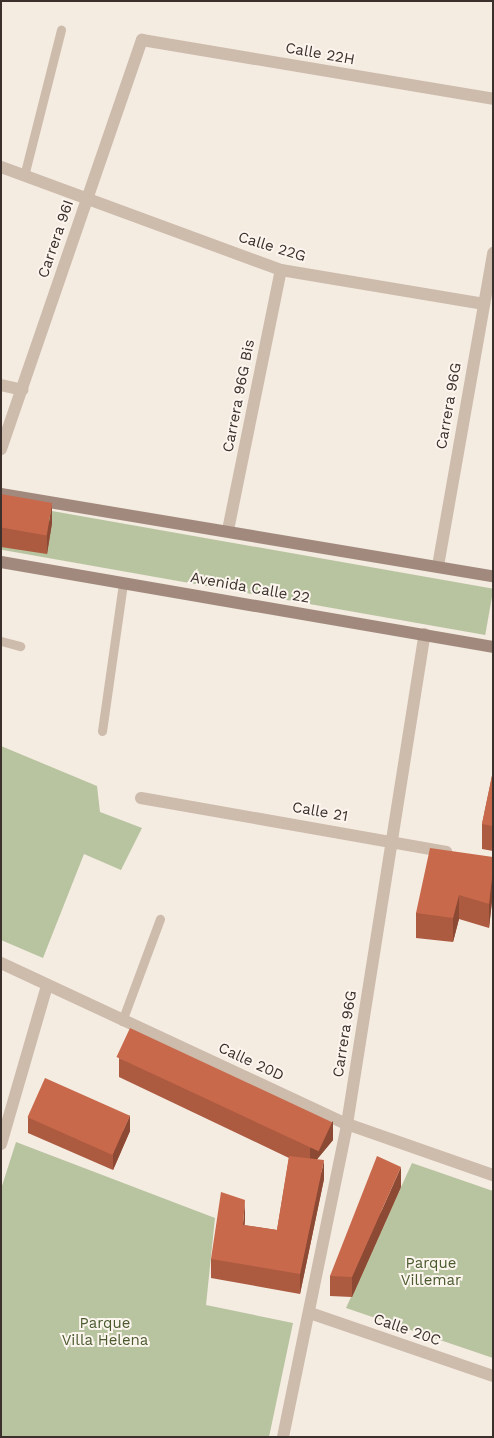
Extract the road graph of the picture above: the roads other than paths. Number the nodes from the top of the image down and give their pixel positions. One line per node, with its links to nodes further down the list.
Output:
1 (60, 30): 5 (lane)
2 (142, 40): 3 (street, Calle 22H); 6 (street, Carrera 96I)
3 (493, 100)
4 (1, 168): 5 (street, Calle 22G)
5 (24, 176): 6 (street, Calle 22G)
6 (87, 200): 8 (street, Calle 22G); 11 (street, Carrera 96I)
7 (493, 253): 9 (street, Carrera 96G)
8 (281, 270): 9 (street, Calle 22G); 14 (street, Carrera 96G Bis)
9 (484, 304): 16 (street, Carrera 96G)
10 (1, 385): 11 (street)
11 (22, 390): 12 (street, Carrera 96I)
12 (1, 450)
13 (1, 494): 14 (main road)
14 (228, 530): 16 (main road)
15 (1, 562): 18 (main road, Avenida Calle 22)
16 (438, 566): 17 (main road)
17 (493, 576)
18 (123, 582): 19 (main road, Avenida Calle 22); 23 (lane)
19 (425, 634): 22 (main road, Avenida Calle 22); 25 (street, Carrera 96G)
20 (1, 641): 21 (lane)
21 (20, 646)
22 (493, 647)
23 (102, 731)
24 (141, 798): 25 (street, Calle 21)
25 (393, 841): 26 (street, Calle 21); 31 (street, Carrera 96G)
26 (456, 854)
27 (160, 919): 30 (lane)
28 (1, 963): 29 (street, Calle 20D)
29 (47, 986): 30 (street, Calle 20D); 32 (street)
30 (122, 1021): 31 (street, Calle 20D)
31 (347, 1124): 33 (street, Calle 20D); 34 (street, Carrera 96G)
32 (1, 1144)
33 (493, 1174)
34 (310, 1314): 35 (street, Calle 20C); 36 (street, Carrera 96G)
35 (493, 1376)
36 (283, 1437)

